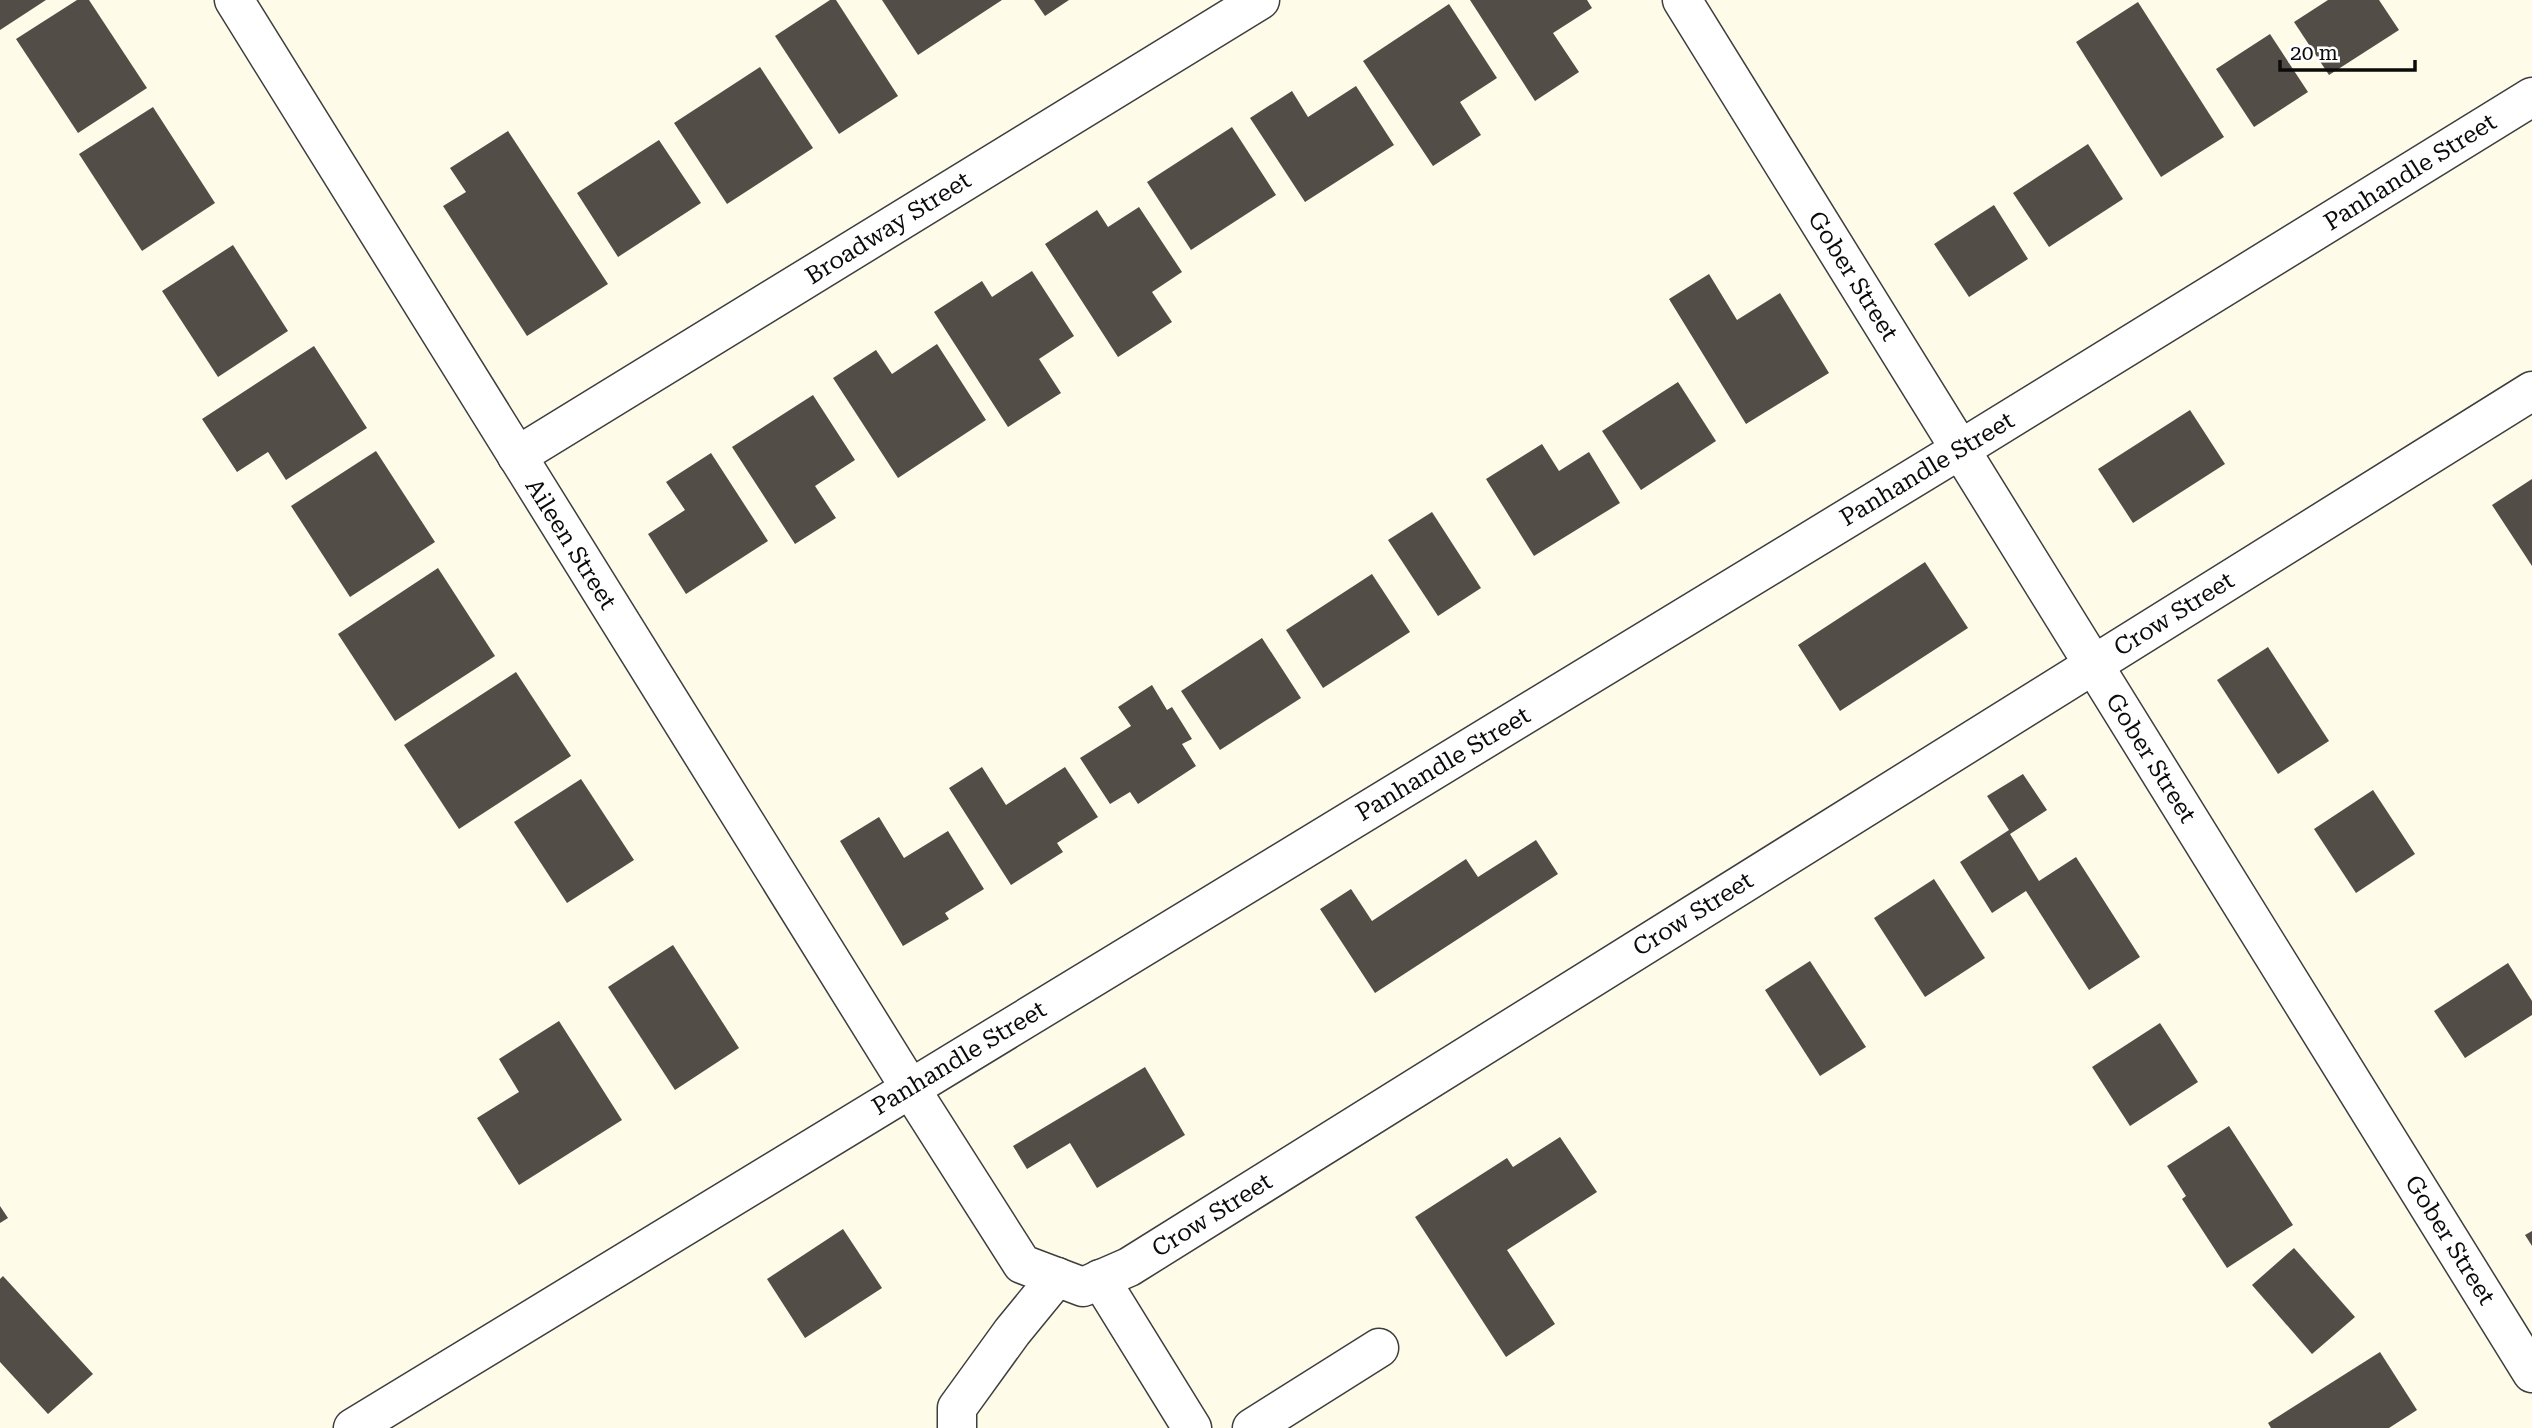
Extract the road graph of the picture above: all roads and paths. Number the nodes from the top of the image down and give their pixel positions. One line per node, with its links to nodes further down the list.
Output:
1 (234, 0): 7 (street, Aileen Street)
2 (1259, 0): 7 (street, Broadway Street)
3 (1682, 0): 6 (street, Gober Street)
4 (2532, 97): 6 (street, Panhandle Street)
5 (2532, 391): 8 (street, Crow Street)
6 (1961, 449): 8 (street, Gober Street); 9 (street, Panhandle Street)
7 (517, 456): 9 (street, Aileen Street)
8 (2094, 664): 11 (street, Crow Street); 13 (street, Gober Street)
9 (910, 1088): 10 (street, Crow Street); 14 (street, Panhandle Street)
10 (1057, 1277): 11 (street, Crow Street); 15 (street)
11 (1100, 1279): 16 (street)
12 (1379, 1348): 17 (street)
13 (2532, 1373)
14 (353, 1428)
15 (957, 1428)
16 (1192, 1428)
17 (1252, 1428)

